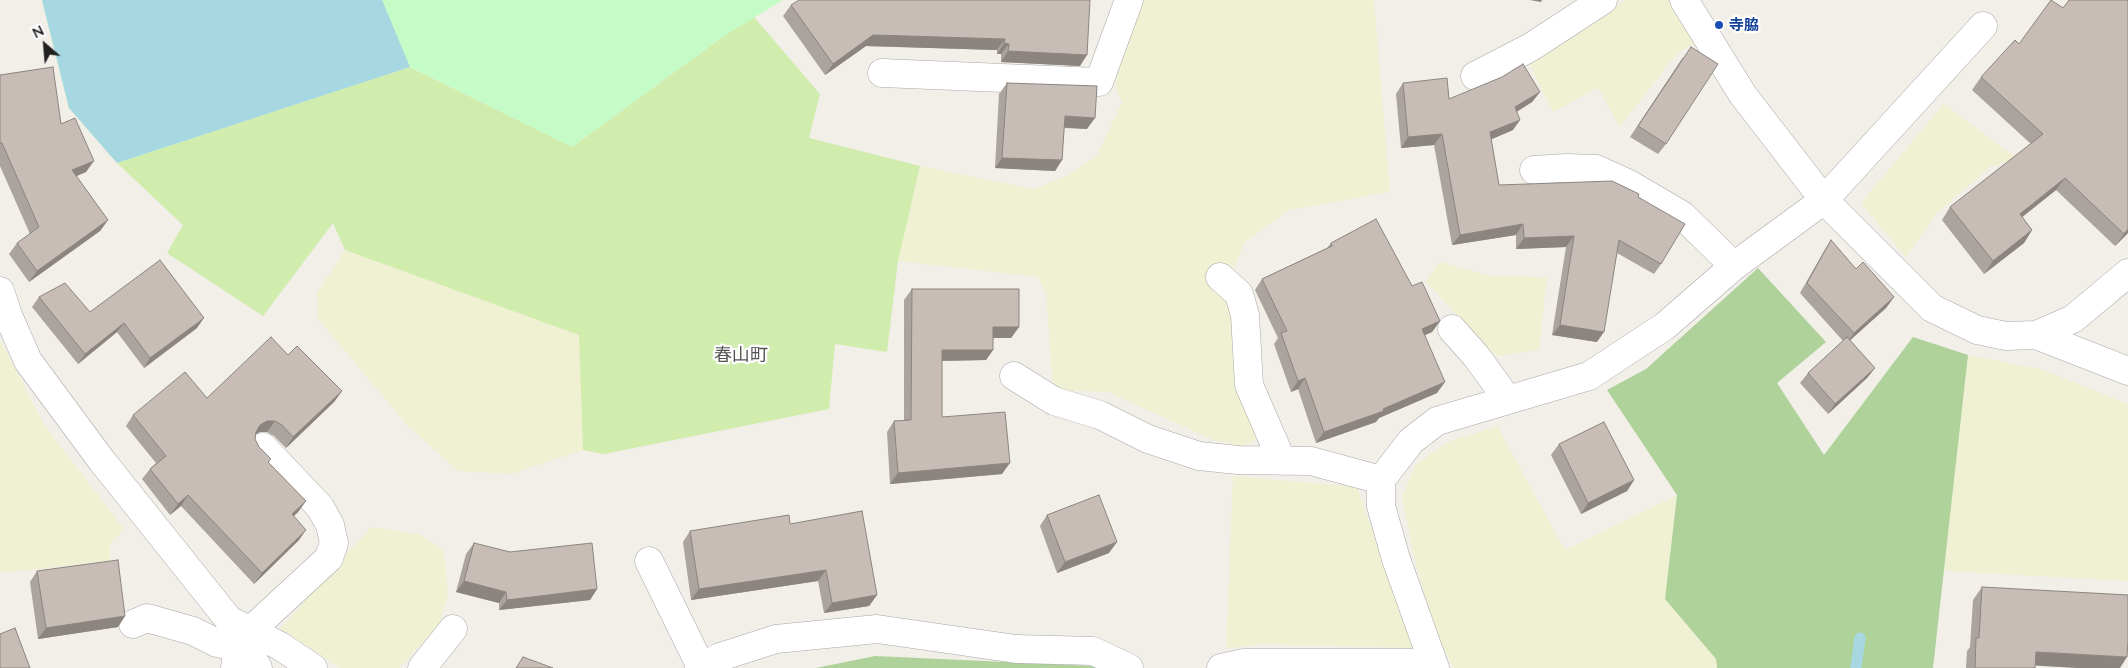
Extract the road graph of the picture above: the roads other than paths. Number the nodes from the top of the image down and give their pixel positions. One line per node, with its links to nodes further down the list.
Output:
1 (1603, 0): 6 (street)
2 (1684, 0): 8 (street)
3 (1125, 1): 5 (street)
4 (1983, 26): 8 (street)
5 (882, 73)
6 (1475, 76)
7 (1534, 170): 9 (street)
8 (1824, 200): 9 (street); 14 (street)
9 (1734, 266): 17 (street)
10 (2128, 272): 14 (street)
11 (1220, 277): 19 (street)
12 (0, 291): 24 (street)
13 (1452, 329): 17 (street)
14 (2036, 335): 15 (street)
15 (2128, 371)
16 (1014, 376): 19 (street)
17 (1508, 400): 20 (street)
18 (263, 447): 24 (street)
19 (1282, 461): 20 (street)
20 (1381, 480): 25 (street)
21 (649, 561): 26 (street)
22 (133, 624): 24 (street)
23 (453, 629): 29 (street)
24 (241, 649): 27 (street); 28 (street)
25 (1434, 666): 31 (street)
26 (700, 667): 30 (street)
27 (258, 668)
28 (313, 668)
29 (422, 668)
30 (1129, 668)
31 (1221, 668)

